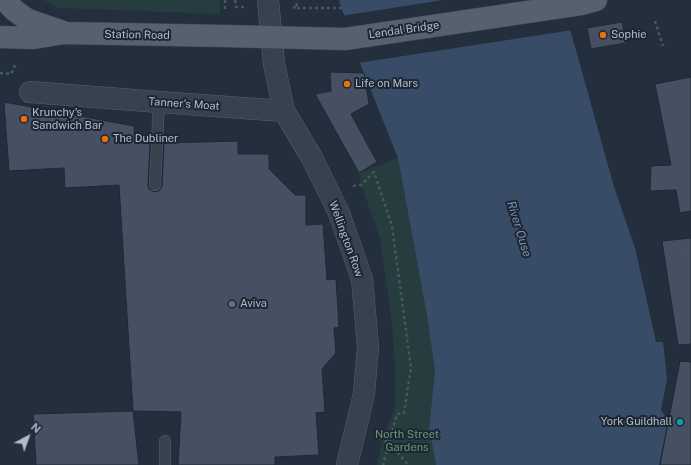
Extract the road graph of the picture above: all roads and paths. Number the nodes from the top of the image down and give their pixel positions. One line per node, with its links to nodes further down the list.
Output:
1 (5, 0): 7 (main road, Station Road)
2 (589, 2): 9 (main road, Lendal Bridge, bridge)
3 (268, 7): 13 (street)
4 (297, 8): 5 (path)
5 (342, 8)
6 (655, 21): 10 (path)
7 (64, 32): 8 (main road, Station Road); 9 (main road, Station Road)
8 (0, 37)
9 (210, 37)
10 (663, 46)
11 (30, 92): 12 (street, Tanner's Moat)
12 (159, 102): 13 (street, Tanner's Moat); 14 (lane)
13 (284, 111): 22 (street, Wellington Row)
14 (155, 185)
15 (361, 185): 20 (path)
16 (691, 249): 17 (path)
17 (680, 250)
18 (383, 439): 20 (path)
19 (165, 441): 21 (lane)
20 (390, 443): 23 (path); 24 (path)
21 (165, 465)
22 (347, 465)
23 (383, 465)
24 (408, 465)

